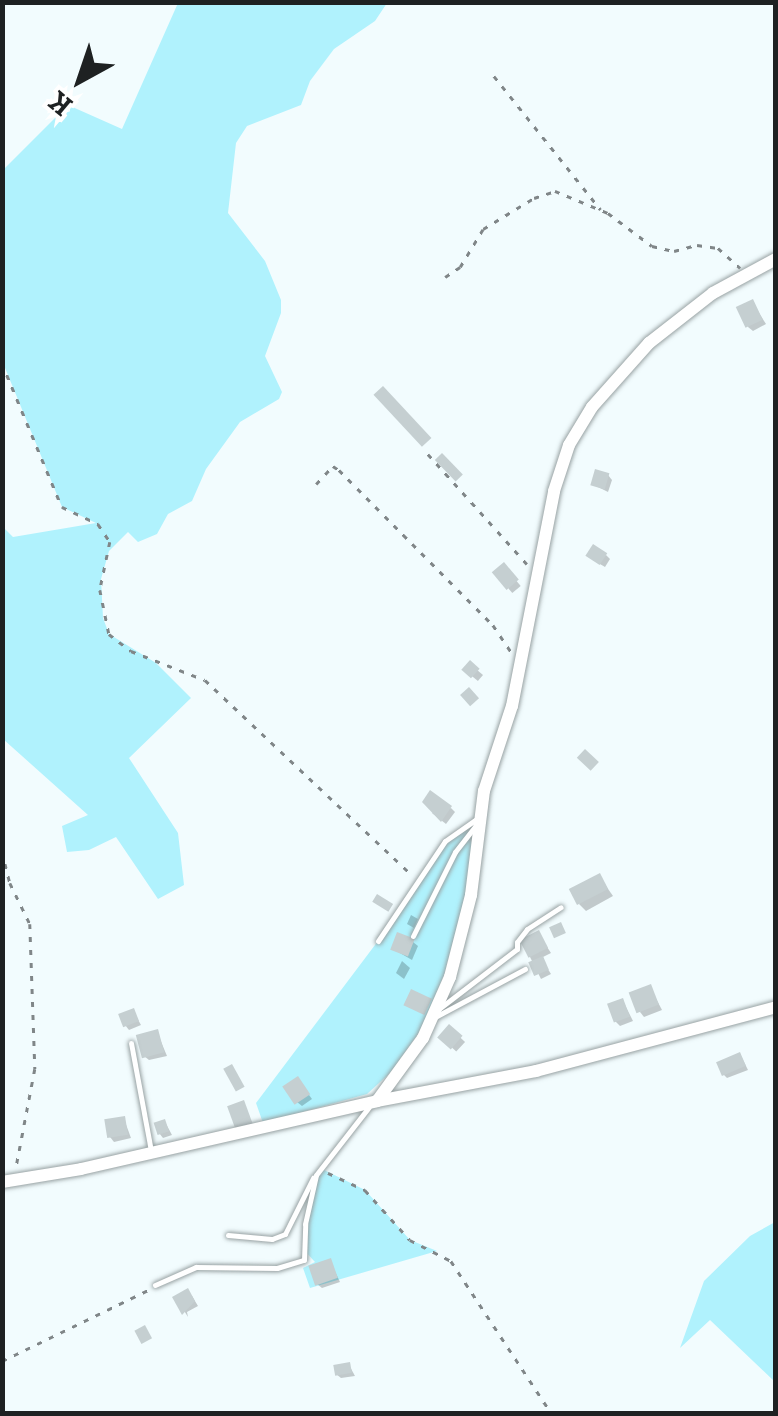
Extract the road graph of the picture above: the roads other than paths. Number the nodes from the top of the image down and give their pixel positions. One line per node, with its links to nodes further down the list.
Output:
1 (776, 259): 2 (street)
2 (481, 818): 4 (lane); 5 (lane); 8 (street)
3 (561, 907): 8 (lane)
4 (413, 936)
5 (378, 941)
6 (525, 969): 8 (lane)
7 (776, 1007): 10 (street)
8 (437, 1013): 10 (street)
9 (131, 1043): 11 (lane)
10 (375, 1102): 11 (street); 12 (lane)
11 (152, 1154): 13 (street)
12 (320, 1168): 14 (lane); 15 (lane)
13 (8, 1181)
14 (228, 1235)
15 (155, 1285)

